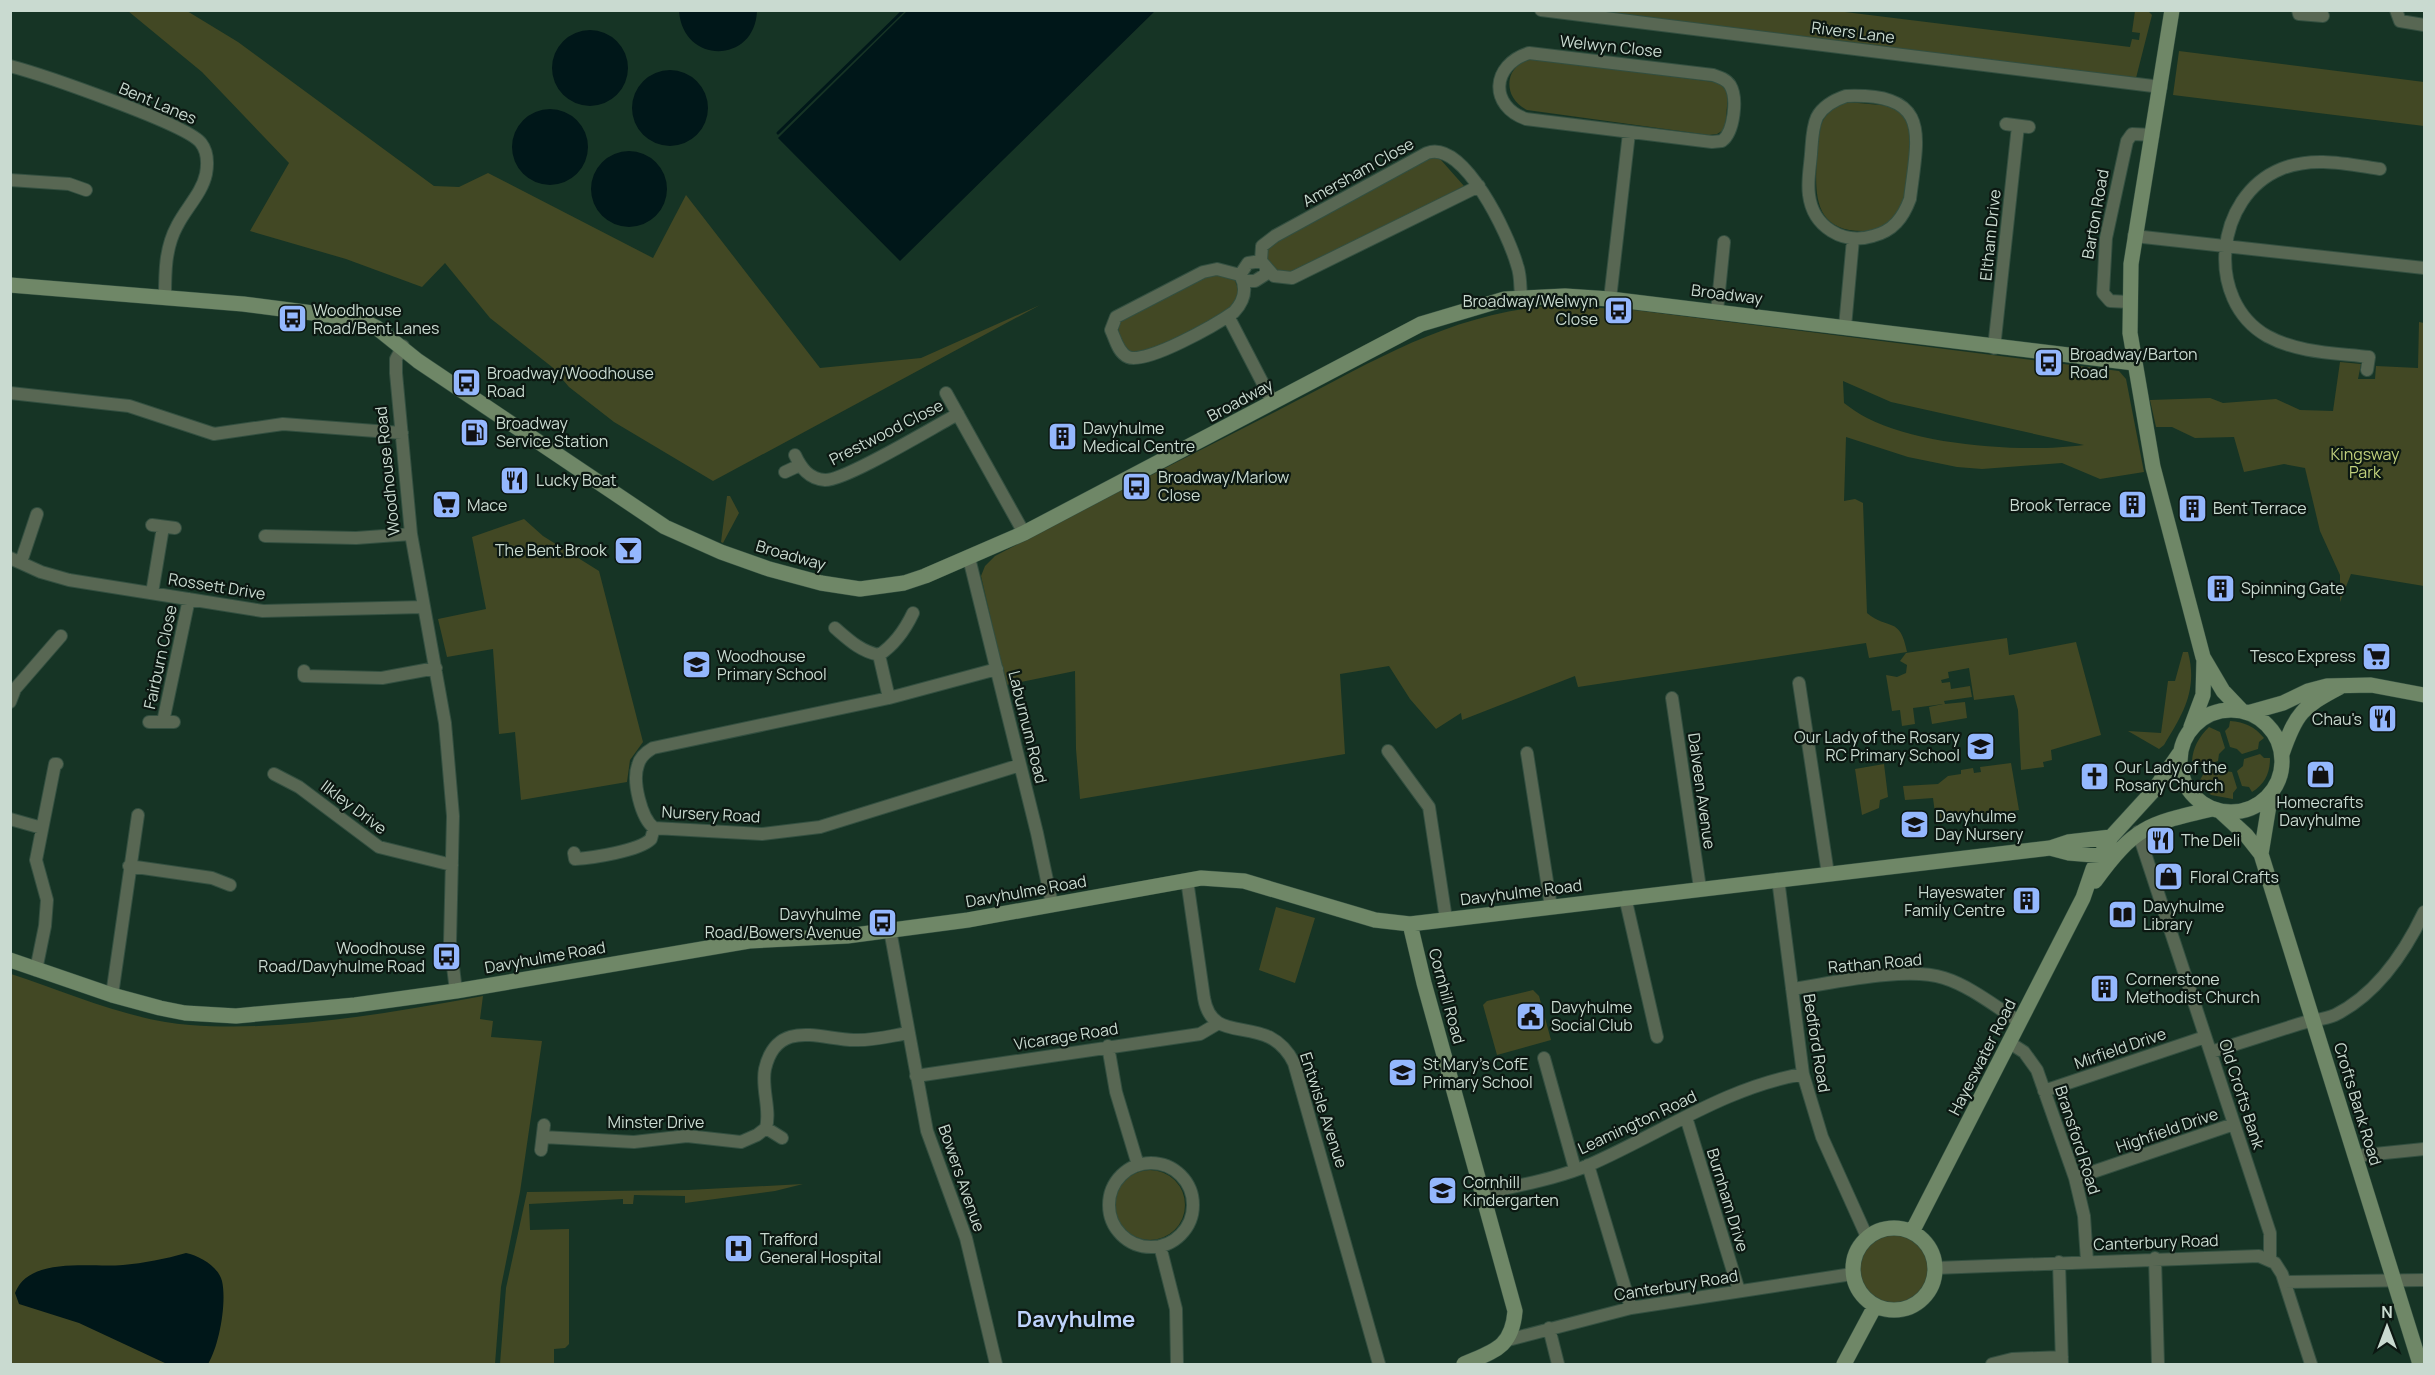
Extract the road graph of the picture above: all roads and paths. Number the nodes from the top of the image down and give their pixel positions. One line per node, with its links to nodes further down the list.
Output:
1 (1541, 10): 8 (street, Rivers Lane)
2 (2172, 10): 8 (street)
3 (2298, 10): 5 (street)
4 (2396, 10): 6 (street)
5 (2323, 16)
6 (2424, 26)
7 (10, 66): 25 (street, Bent Lanes)
8 (2161, 87): 11 (street)
9 (2018, 126): 32 (street, Eltham Drive)
10 (1629, 133): 10 (street, Welwyn Close); 26 (street)
11 (2153, 135): 16 (street); 27 (street, Barton Road)
12 (2380, 169): 19 (street)
13 (10, 180): 15 (street)
14 (1479, 186): 21 (street); 21 (street, Amersham Close); 24 (street, Amersham Close)
15 (86, 190)
16 (2134, 236): 19 (street); 27 (street)
17 (1853, 239): 17 (street); 30 (street)
18 (1724, 242): 28 (street)
19 (2226, 245): 20 (street); 34 (street)
20 (2424, 268)
21 (1262, 270): 22 (street); 22 (street)
22 (1242, 278): 29 (street); 29 (street)
23 (10, 285): 25 (street)
24 (1521, 297): 26 (street, Broadway); 37 (street, Broadway)
25 (165, 298): 31 (street)
26 (1610, 299): 28 (street, Broadway)
27 (2129, 302): 33 (street)
28 (1717, 311): 30 (street, Broadway)
29 (1228, 316): 37 (street)
30 (1845, 327): 32 (street, Broadway)
31 (403, 346): 39 (street, Woodhouse Road); 46 (street, Broadway)
32 (1994, 348): 33 (street, Broadway)
33 (2134, 363): 55 (street)
34 (2367, 370)
35 (10, 393): 39 (street)
36 (946, 393): 38 (street, Prestwood Close)
37 (1274, 403): 43 (street, Broadway)
38 (958, 414): 40 (street, Prestwood Close); 43 (street, Prestwood Close)
39 (402, 433): 44 (street, Woodhouse Road)
40 (785, 472)
41 (37, 514): 47 (street)
42 (163, 527): 48 (street)
43 (1024, 533): 46 (street, Broadway)
44 (411, 534): 45 (street); 50 (street, Woodhouse Road)
45 (265, 536)
46 (969, 558): 57 (street, Laburnum Road)
47 (16, 560): 48 (street, Rossett Drive)
48 (152, 593): 49 (street, Rossett Drive)
49 (189, 599): 50 (street, Rossett Drive); 66 (street, Fairburn Close)
50 (423, 607): 56 (street, Woodhouse Road)
51 (913, 613): 54 (street)
52 (835, 628): 54 (street)
53 (58, 645): 64 (street)
54 (879, 655): 62 (street)
55 (2204, 657): 65 (street); 67 (street)
56 (436, 668): 58 (street); 87 (street, Woodhouse Road)
57 (997, 669): 62 (street, Nursery Road); 73 (street, Laburnum Road)
58 (304, 671)
59 (1799, 683): 89 (street)
60 (2343, 686): 61 (street); 65 (street); 71 (street)
61 (2424, 695)
62 (889, 698): 80 (street, Nursery Road)
63 (1672, 698): 93 (street, Dalveen Avenue)
64 (10, 702)
65 (2247, 712): 67 (street); 71 (street)
66 (149, 722)
67 (2190, 729): 70 (street)
68 (1388, 751): 98 (street)
69 (1527, 753): 96 (street)
70 (2179, 754): 76 (street); 82 (street, Hayeswater Road)
71 (2282, 754): 75 (street)
72 (57, 764): 79 (street)
73 (1020, 765): 80 (street, Nursery Road); 95 (street, Laburnum Road)
74 (274, 774): 87 (street, Ilkley Drive)
75 (2271, 793): 76 (street); 85 (street, Crofts Bank Road)
76 (2217, 810): 81 (street, Hayeswater Road); 85 (street, Crofts Bank Road)
77 (138, 815): 88 (street)
78 (10, 819): 79 (street)
79 (42, 828): 102 (street)
80 (654, 828): 84 (street)
81 (2138, 832): 86 (street, Hayeswater Road); 111 (street, Old Crofts Bank)
82 (2111, 837): 83 (street); 86 (street, Hayeswater Road)
83 (2050, 848): 86 (street); 89 (street, Davyhulme Road)
84 (574, 854)
85 (2261, 854): 107 (street, Crofts Bank Road)
86 (2107, 856): 106 (street, Hayeswater Road)
87 (452, 865): 104 (street, Woodhouse Road)
88 (129, 866): 92 (street); 105 (street)
89 (1828, 874): 90 (street, Davyhulme Road)
90 (1778, 879): 93 (street, Davyhulme Road); 103 (street, Bedford Road)
91 (1187, 880): 95 (street, Davyhulme Road); 99 (street, Davyhulme Road); 108 (street)
92 (230, 885)
93 (1700, 888): 94 (street, Davyhulme Road)
94 (1625, 897): 96 (street, Davyhulme Road); 110 (street)
95 (1052, 904): 100 (street, Davyhulme Road)
96 (1551, 907): 98 (street, Davyhulme Road)
97 (2424, 912): 107 (street)
98 (1446, 919): 99 (street, Davyhulme Road)
99 (1410, 924): 130 (street, Cornhill Road)
100 (890, 930): 104 (street, Davyhulme Road); 109 (street, Bowers Avenue)
101 (10, 960): 102 (street, Davyhulme Road)
102 (36, 970): 105 (street, Davyhulme Road)
103 (1792, 989): 106 (street, Rathan Road); 116 (street, Bedford Road)
104 (456, 991): 105 (street, Davyhulme Road)
105 (112, 996)
106 (2020, 1022): 112 (street, Hayeswater Road)
107 (2313, 1022): 114 (street); 125 (street, Crofts Bank Road)
108 (1217, 1024): 113 (street, Vicarage Road); 151 (street, Entwisle Avenue)
109 (908, 1033): 117 (street, Bowers Avenue); 121 (street)
110 (1657, 1037)
111 (2205, 1037): 114 (street, Old Crofts Bank); 118 (street, Mirfield Drive)
112 (2010, 1043): 118 (street, Bransford Road); 131 (street, Hayeswater Road)
113 (1108, 1046): 117 (street, Vicarage Road); 126 (street)
114 (2211, 1052): 120 (street, Old Crofts Bank)
115 (1544, 1058): 128 (street)
116 (1803, 1074): 119 (street, Leamington Road); 132 (street, Bedford Road)
117 (916, 1076): 149 (street, Bowers Avenue)
118 (2044, 1091): 129 (street, Bransford Road)
119 (1686, 1118): 127 (street, Leamington Road); 143 (street, Burnham Drive)
120 (2234, 1124): 129 (street, Highfield Drive); 135 (street, Old Crofts Bank)
121 (766, 1128): 122 (street, Minster Drive); 123 (street)
122 (543, 1137)
123 (782, 1138)
124 (2424, 1149): 125 (street)
125 (2355, 1156): 140 (street, Crofts Bank Road)
126 (1138, 1165): 133 (street); 133 (street)
127 (1588, 1165): 128 (street, Leamington Road); 145 (street)
128 (1575, 1169): 130 (street, Leamington Road)
129 (2075, 1178): 136 (street, Bransford Road)
130 (1483, 1194): 147 (street, Cornhill Road)
131 (1912, 1232): 132 (street); 138 (street)
132 (1867, 1237): 139 (street)
133 (1160, 1246): 150 (street)
134 (2155, 1258): 135 (street, Canterbury Road); 136 (street, Canterbury Road); 156 (street)
135 (2270, 1260): 142 (street)
136 (2087, 1261): 137 (street, Canterbury Road)
137 (2059, 1262): 138 (street, Canterbury Road); 148 (street)
138 (1935, 1268): 144 (street)
139 (1852, 1274): 143 (street, Canterbury Road); 144 (street)
140 (2394, 1280): 141 (street); 142 (street); 158 (street, Crofts Bank Road)
141 (2424, 1280)
142 (2285, 1282): 157 (street)
143 (1739, 1291): 145 (street, Canterbury Road)
144 (1875, 1306): 154 (street)
145 (1631, 1308): 146 (street, Canterbury Road)
146 (1549, 1328): 147 (street, Canterbury Road); 153 (street)
147 (1508, 1340): 152 (street)
148 (2062, 1361): 155 (street)
149 (996, 1365)
150 (1177, 1365)
151 (1378, 1365)
152 (1464, 1365)
153 (1558, 1365)
154 (1844, 1365)
155 (1992, 1365)
156 (2158, 1365)
157 (2311, 1365)
158 (2420, 1365)

